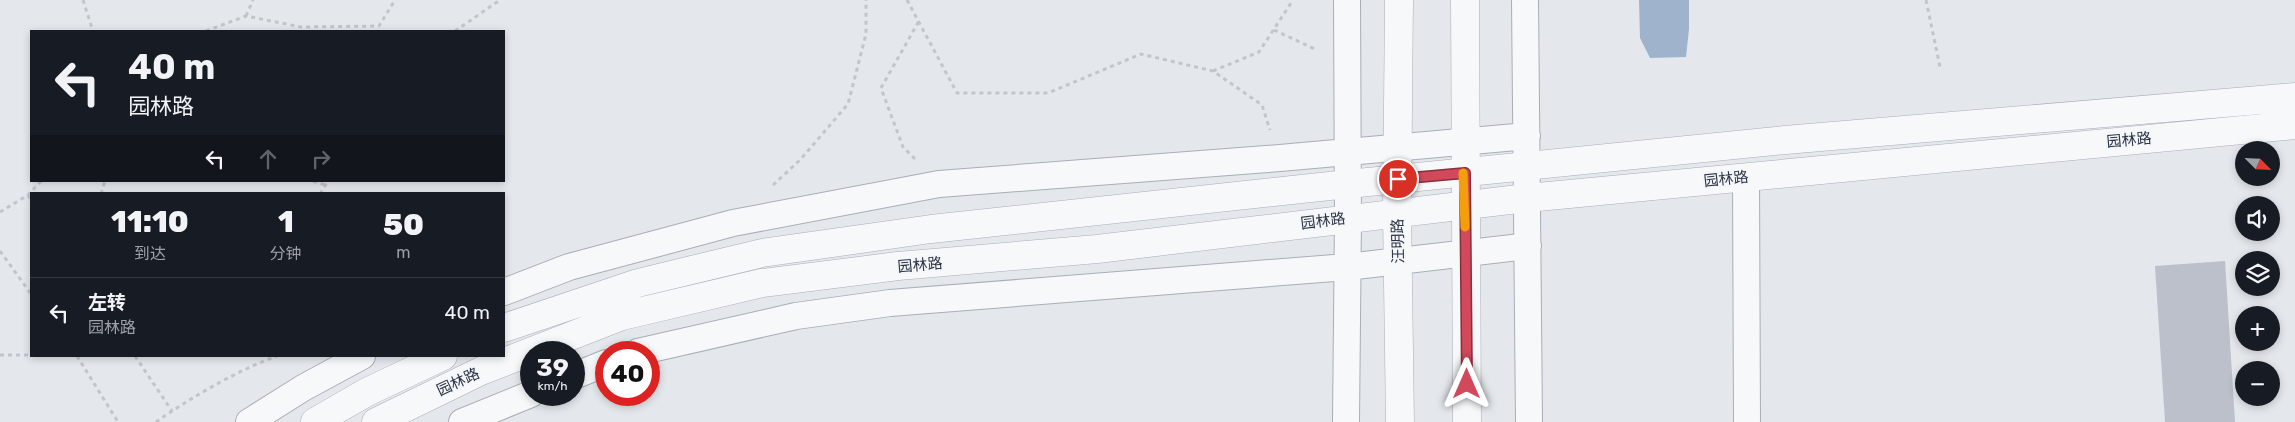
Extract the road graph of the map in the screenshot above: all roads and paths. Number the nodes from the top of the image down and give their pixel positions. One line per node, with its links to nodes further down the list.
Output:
1 (83, 0): 15 (path)
2 (253, 0): 13 (path)
3 (395, 0): 13 (path)
4 (500, 0): 17 (path)
5 (866, 0): 39 (path)
6 (907, 0): 14 (path)
7 (1293, 0): 18 (path)
8 (1347, 0): 19 (street)
9 (1399, 0): 26 (street, 汪明路)
10 (1465, 0): 25 (street)
11 (1525, 0): 24 (street)
12 (1926, 0): 20 (path)
13 (246, 16): 16 (path)
14 (919, 21): 21 (path); 36 (path)
15 (93, 30)
16 (209, 30)
17 (455, 30)
18 (1274, 30): 19 (path); 21 (path)
19 (1348, 64): 27 (street)
20 (1940, 67)
21 (1214, 72): 28 (path)
22 (2295, 97): 29 (street, 园林路)
23 (2295, 125): 31 (street, 园林路)
24 (1527, 136): 25 (street); 29 (street)
25 (1465, 141): 26 (street); 30 (street)
26 (1398, 147): 27 (street); 32 (street, 汪明路)
27 (1347, 152): 28 (street); 37 (street)
28 (1280, 158): 36 (street)
29 (1528, 166): 30 (street, 园林路); 44 (street)
30 (1465, 173): 32 (street, 园林路); 45 (street)
31 (1746, 177): 44 (street, 园林路); 77 (street)
32 (1398, 179): 37 (street, 园林路); 47 (street, 汪明路)
33 (40, 182): 40 (path)
34 (316, 182): 38 (path)
35 (327, 182): 38 (path)
36 (939, 184): 54 (street)
37 (1348, 184): 48 (street); 56 (street, 园林路)
38 (325, 185): 41 (path)
39 (766, 191)
40 (31, 192)
41 (321, 192)
42 (28, 195): 43 (path); 46 (path)
43 (30, 198)
44 (1528, 198): 45 (street, 园林路); 49 (street)
45 (1465, 205): 47 (street, 园林路); 51 (street)
46 (0, 212)
47 (1398, 213): 48 (street, 园林路); 52 (street, 汪明路)
48 (1348, 218): 53 (street); 71 (street, 园林路)
49 (1528, 246): 51 (street); 76 (street)
50 (0, 251): 55 (path)
51 (1466, 253): 52 (street); 75 (street)
52 (1398, 261): 53 (street); 74 (street, 汪明路)
53 (1348, 266): 57 (street); 73 (street)
54 (505, 292)
55 (30, 293)
56 (505, 328)
57 (660, 347)
58 (0, 355): 59 (path)
59 (30, 355)
60 (78, 357): 67 (path)
61 (136, 357): 66 (path)
62 (275, 357): 66 (path)
63 (360, 357): 69 (street)
64 (441, 357): 70 (street, 园林路)
65 (520, 398): 72 (street)
66 (172, 411): 68 (path)
67 (118, 422)
68 (156, 422)
69 (249, 422)
70 (315, 422)
71 (376, 422)
72 (462, 422)
73 (1346, 422)
74 (1400, 422)
75 (1467, 422)
76 (1529, 422)
77 (1746, 422)

